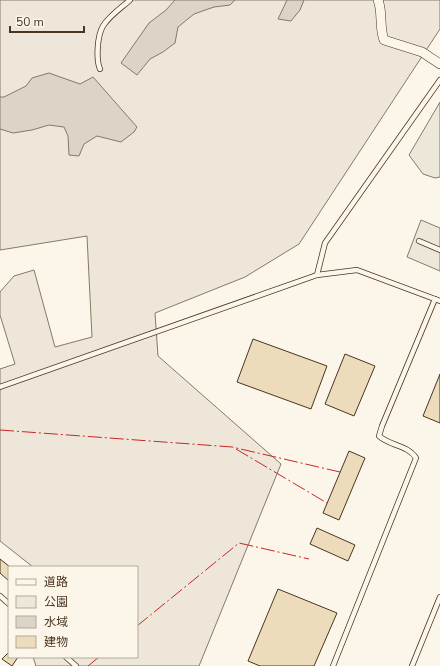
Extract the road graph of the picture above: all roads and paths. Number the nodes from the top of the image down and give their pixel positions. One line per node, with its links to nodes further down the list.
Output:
1 (130, 0): 4 (lane)
2 (378, 0): 3 (street)
3 (440, 64)
4 (100, 69)
5 (440, 80): 8 (lane)
6 (419, 241): 7 (lane)
7 (440, 250)
8 (317, 275): 9 (lane); 10 (lane)
9 (438, 300): 16 (lane)
10 (0, 387)
11 (0, 596): 13 (lane)
12 (440, 597): 17 (lane)
13 (8, 603)
14 (67, 658): 15 (lane)
15 (76, 666)
16 (333, 666)
17 (412, 666)

